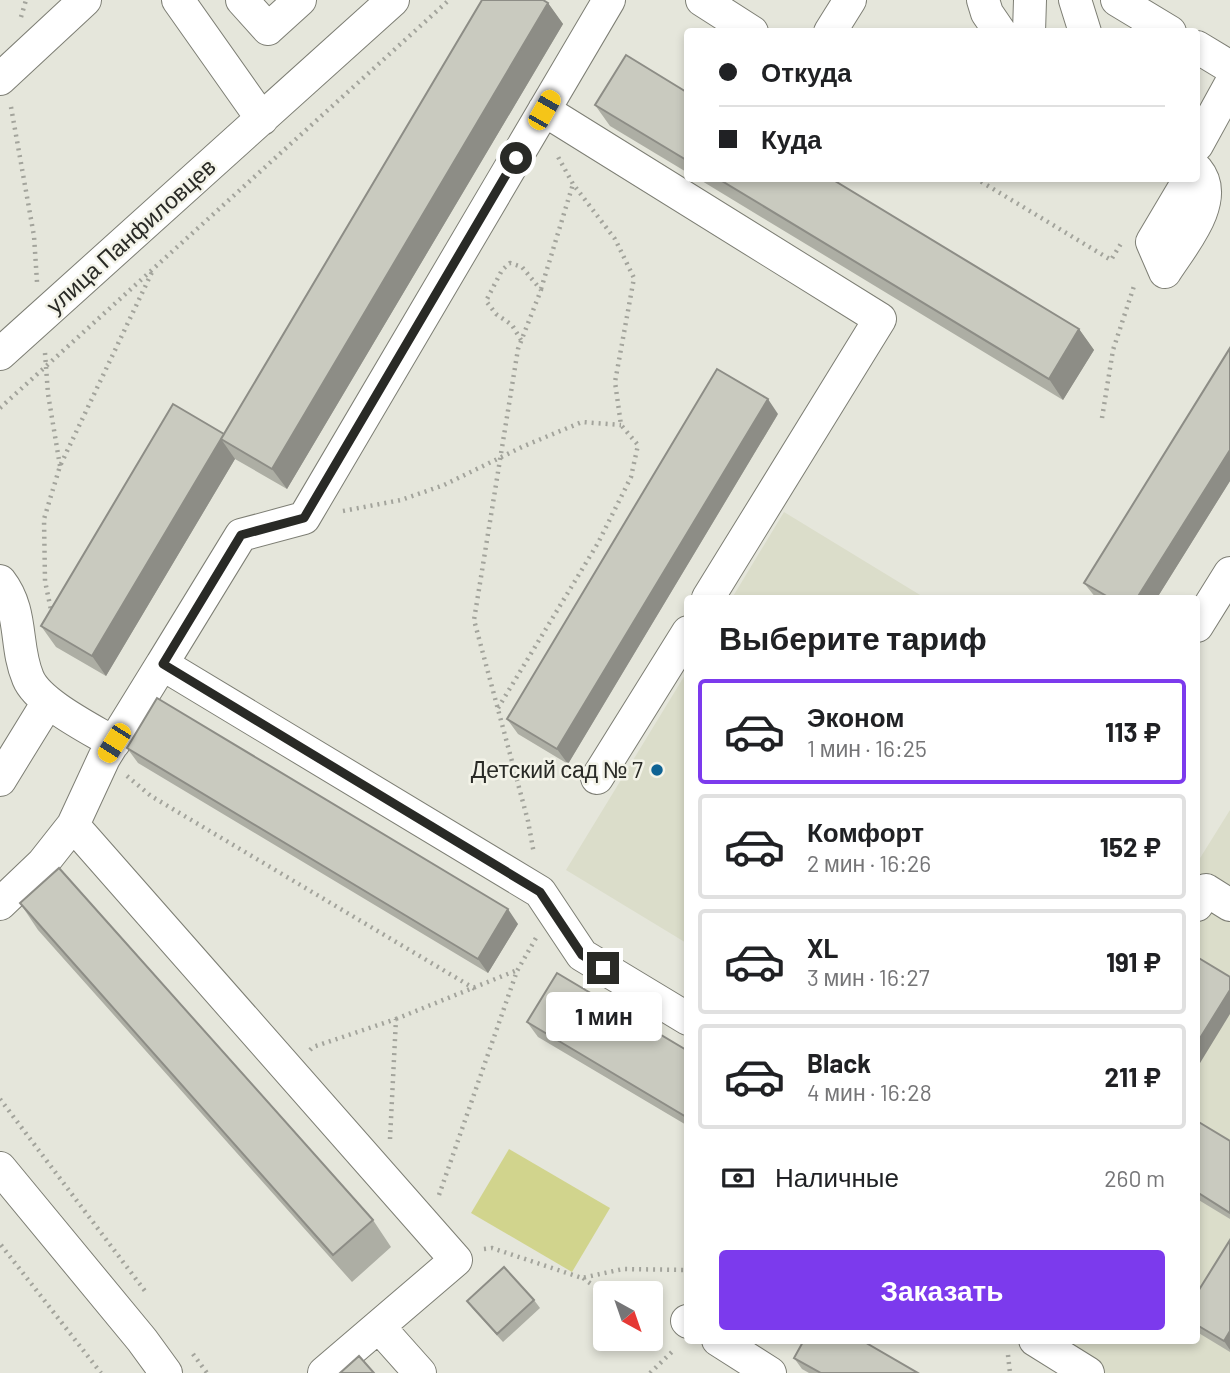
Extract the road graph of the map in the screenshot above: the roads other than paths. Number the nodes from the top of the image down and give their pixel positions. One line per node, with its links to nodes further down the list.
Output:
1 (85, 0): 21 (street)
2 (178, 0): 24 (street)
3 (242, 0): 4 (street)
4 (300, 0)
5 (393, 0): 24 (street, улица Панфиловцев)
6 (609, 0): 23 (street)
7 (702, 0): 13 (street)
8 (850, 0): 14 (street)
9 (983, 0): 15 (street)
10 (1030, 0): 16 (street)
11 (1075, 0): 17 (street)
12 (1117, 0): 18 (street)
13 (746, 28)
14 (832, 28)
15 (997, 28)
16 (1029, 28)
17 (1084, 28)
18 (1163, 28)
19 (1200, 49): 20 (street)
20 (1230, 67)
21 (2, 76)
22 (1230, 85): 25 (street)
23 (544, 110): 31 (street); 34 (street)
24 (262, 118): 28 (street, улица Панфиловцев)
25 (1200, 140)
26 (1200, 173): 27 (street)
27 (1188, 182)
28 (0, 354)
29 (1230, 573): 32 (street)
30 (0, 580): 35 (street)
31 (710, 595)
32 (1200, 621)
33 (684, 638): 38 (street)
34 (155, 676): 36 (street); 37 (street); 44 (street)
35 (48, 702): 36 (street); 39 (street)
36 (75, 719): 37 (street)
37 (109, 750): 40 (street)
38 (597, 778)
39 (0, 780)
40 (73, 825): 42 (street); 46 (street)
41 (1200, 900): 43 (street)
42 (0, 904)
43 (1230, 905)
44 (684, 1017)
45 (6, 1190): 49 (street)
46 (379, 1327): 50 (street); 51 (street)
47 (724, 1344): 52 (street)
48 (1041, 1344): 53 (street)
49 (166, 1373)
50 (324, 1373)
51 (420, 1373)
52 (771, 1373)
53 (1088, 1373)

